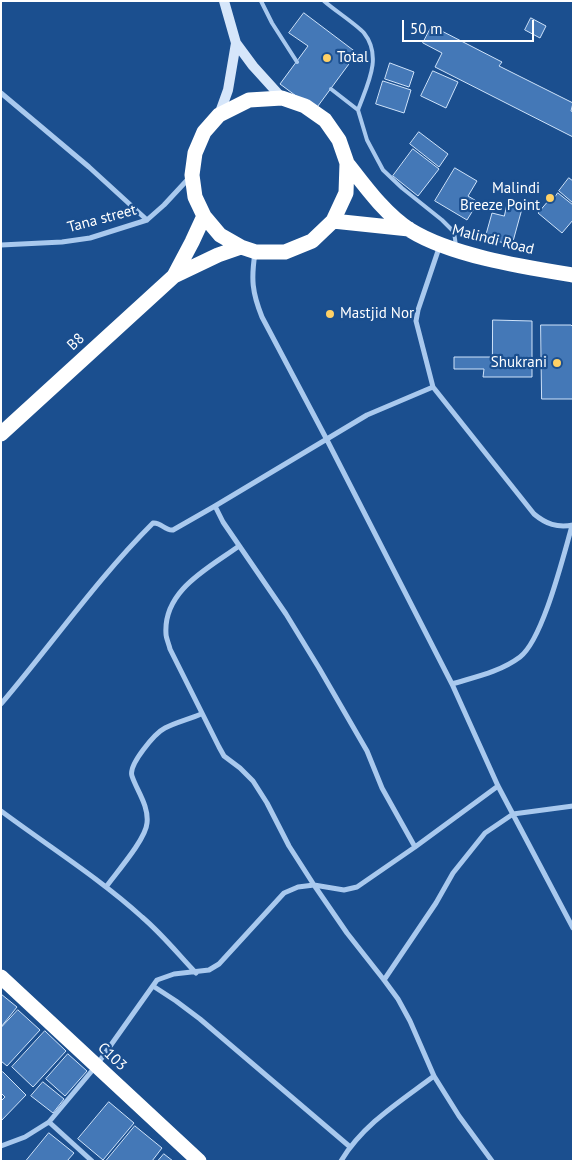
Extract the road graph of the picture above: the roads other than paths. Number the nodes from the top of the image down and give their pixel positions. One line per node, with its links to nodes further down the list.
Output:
1 (224, 1): 4 (street)
2 (261, 1): 5 (lane)
3 (324, 1): 9 (lane)
4 (236, 43): 8 (street); 10 (street)
5 (296, 62)
6 (331, 89): 9 (lane)
7 (1, 93): 14 (street)
8 (282, 98): 10 (highway); 11 (highway)
9 (358, 110): 20 (lane)
10 (219, 115): 12 (highway)
11 (347, 163): 15 (highway); 16 (highway, Malindi Road)
12 (192, 175): 13 (highway); 14 (street, Tana street)
13 (204, 216): 19 (highway); 22 (highway)
14 (147, 220): 17 (street, Tana street)
15 (334, 220): 16 (highway, Malindi Road); 19 (highway)
16 (409, 229): 18 (highway, Malindi Road)
17 (1, 245)
18 (440, 245): 20 (highway, Malindi Road); 23 (street)
19 (248, 250): 22 (highway); 25 (street)
20 (456, 250): 21 (highway, Malindi Road)
21 (573, 275)
22 (174, 276): 24 (highway, B8)
23 (433, 387): 25 (street); 27 (street)
24 (1, 434)
25 (327, 440): 26 (street); 29 (street)
26 (214, 506): 28 (street); 30 (street)
27 (572, 525): 29 (street)
28 (239, 546): 31 (street); 36 (street)
29 (452, 684): 32 (street)
30 (1, 704)
31 (201, 714): 37 (street); 38 (street)
32 (498, 786): 35 (street); 36 (street)
33 (573, 806): 35 (street)
34 (1, 811): 38 (street)
35 (513, 814): 39 (street); 42 (street)
36 (415, 847): 37 (street)
37 (314, 885): 40 (street); 42 (street)
38 (106, 888): 40 (street)
39 (573, 928)
40 (196, 972): 43 (street)
41 (1, 977): 44 (highway, C103)
42 (384, 980): 45 (street)
43 (153, 986): 44 (street); 48 (street)
44 (96, 1066): 46 (street); 50 (highway, C103)
45 (434, 1076): 48 (street); 52 (street)
46 (49, 1122): 47 (street); 49 (street)
47 (1, 1146)
48 (350, 1146): 51 (street)
49 (92, 1161)
50 (199, 1161)
51 (341, 1161)
52 (492, 1161)

